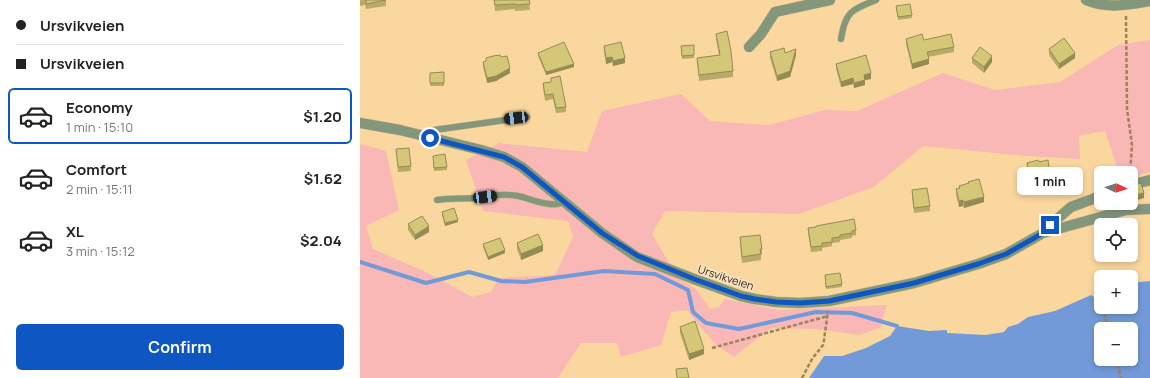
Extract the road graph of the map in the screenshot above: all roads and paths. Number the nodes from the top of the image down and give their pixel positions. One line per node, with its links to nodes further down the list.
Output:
1 (830, 0): 7 (street)
2 (876, 0): 6 (lane)
3 (1086, 0): 5 (street)
4 (1150, 1): 5 (street)
5 (1126, 5): 11 (path)
6 (841, 39)
7 (749, 47)
8 (527, 117): 10 (lane)
9 (360, 123): 10 (street, Ursvikveien)
10 (418, 135): 16 (street, Ursvikveien)
11 (1130, 166)
12 (1150, 180): 13 (street)
13 (1138, 183)
14 (1094, 199): 18 (street, Ursvikveien)
15 (437, 200): 16 (lane)
16 (563, 202): 18 (street, Ursvikveien)
17 (1150, 209): 18 (street)
18 (1043, 233)
19 (712, 348): 21 (path)
20 (1118, 366): 22 (path)
21 (802, 378)
22 (1121, 378)

